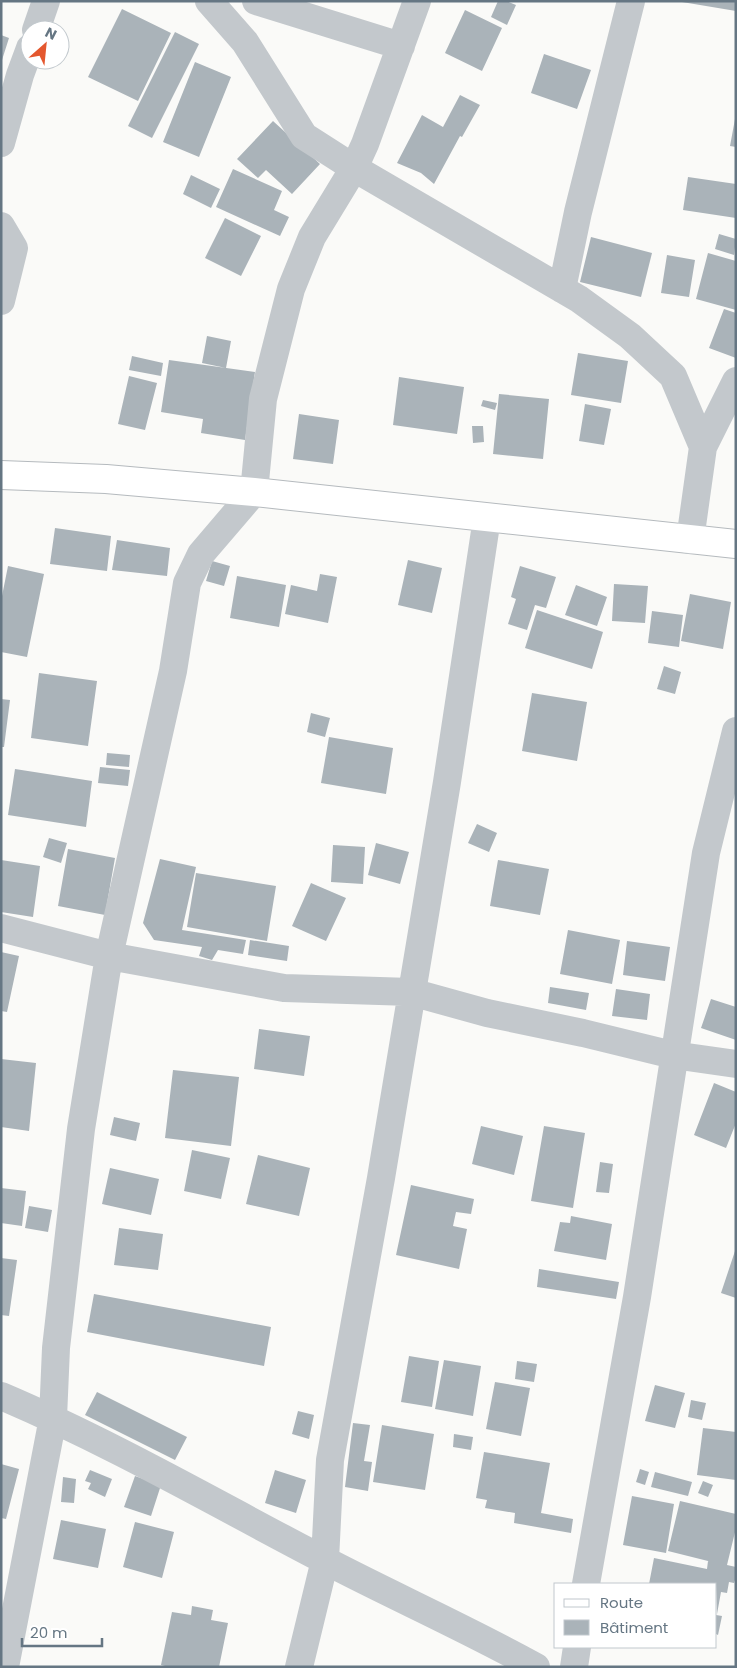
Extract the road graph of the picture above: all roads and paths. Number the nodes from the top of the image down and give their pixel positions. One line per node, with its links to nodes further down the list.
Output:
1 (46, 1): 6 (street)
2 (209, 1): 10 (street)
3 (256, 1): 7 (street)
4 (417, 1): 7 (street)
5 (631, 1): 12 (street)
6 (39, 20)
7 (401, 46): 10 (street)
8 (22, 70): 9 (street)
9 (1, 143)
10 (354, 168): 12 (street); 17 (street)
11 (1, 226): 13 (street)
12 (562, 290): 15 (street)
13 (1, 301)
14 (736, 381): 15 (street)
15 (703, 447): 19 (street)
16 (1, 475): 17 (main road)
17 (254, 492): 18 (main road); 23 (street)
18 (487, 518): 19 (main road); 24 (street)
19 (690, 540): 20 (main road)
20 (736, 544)
21 (736, 731): 25 (street)
22 (1, 928): 23 (street)
23 (109, 956): 24 (street); 28 (street)
24 (411, 992): 25 (street); 29 (street)
25 (673, 1056): 26 (street); 30 (street)
26 (736, 1064)
27 (1, 1396): 28 (street)
28 (53, 1418): 29 (street); 32 (street)
29 (325, 1560): 33 (street); 34 (street)
30 (586, 1583)
31 (577, 1648): 35 (street)
32 (5, 1667)
33 (299, 1667)
34 (536, 1667)
35 (574, 1667)

